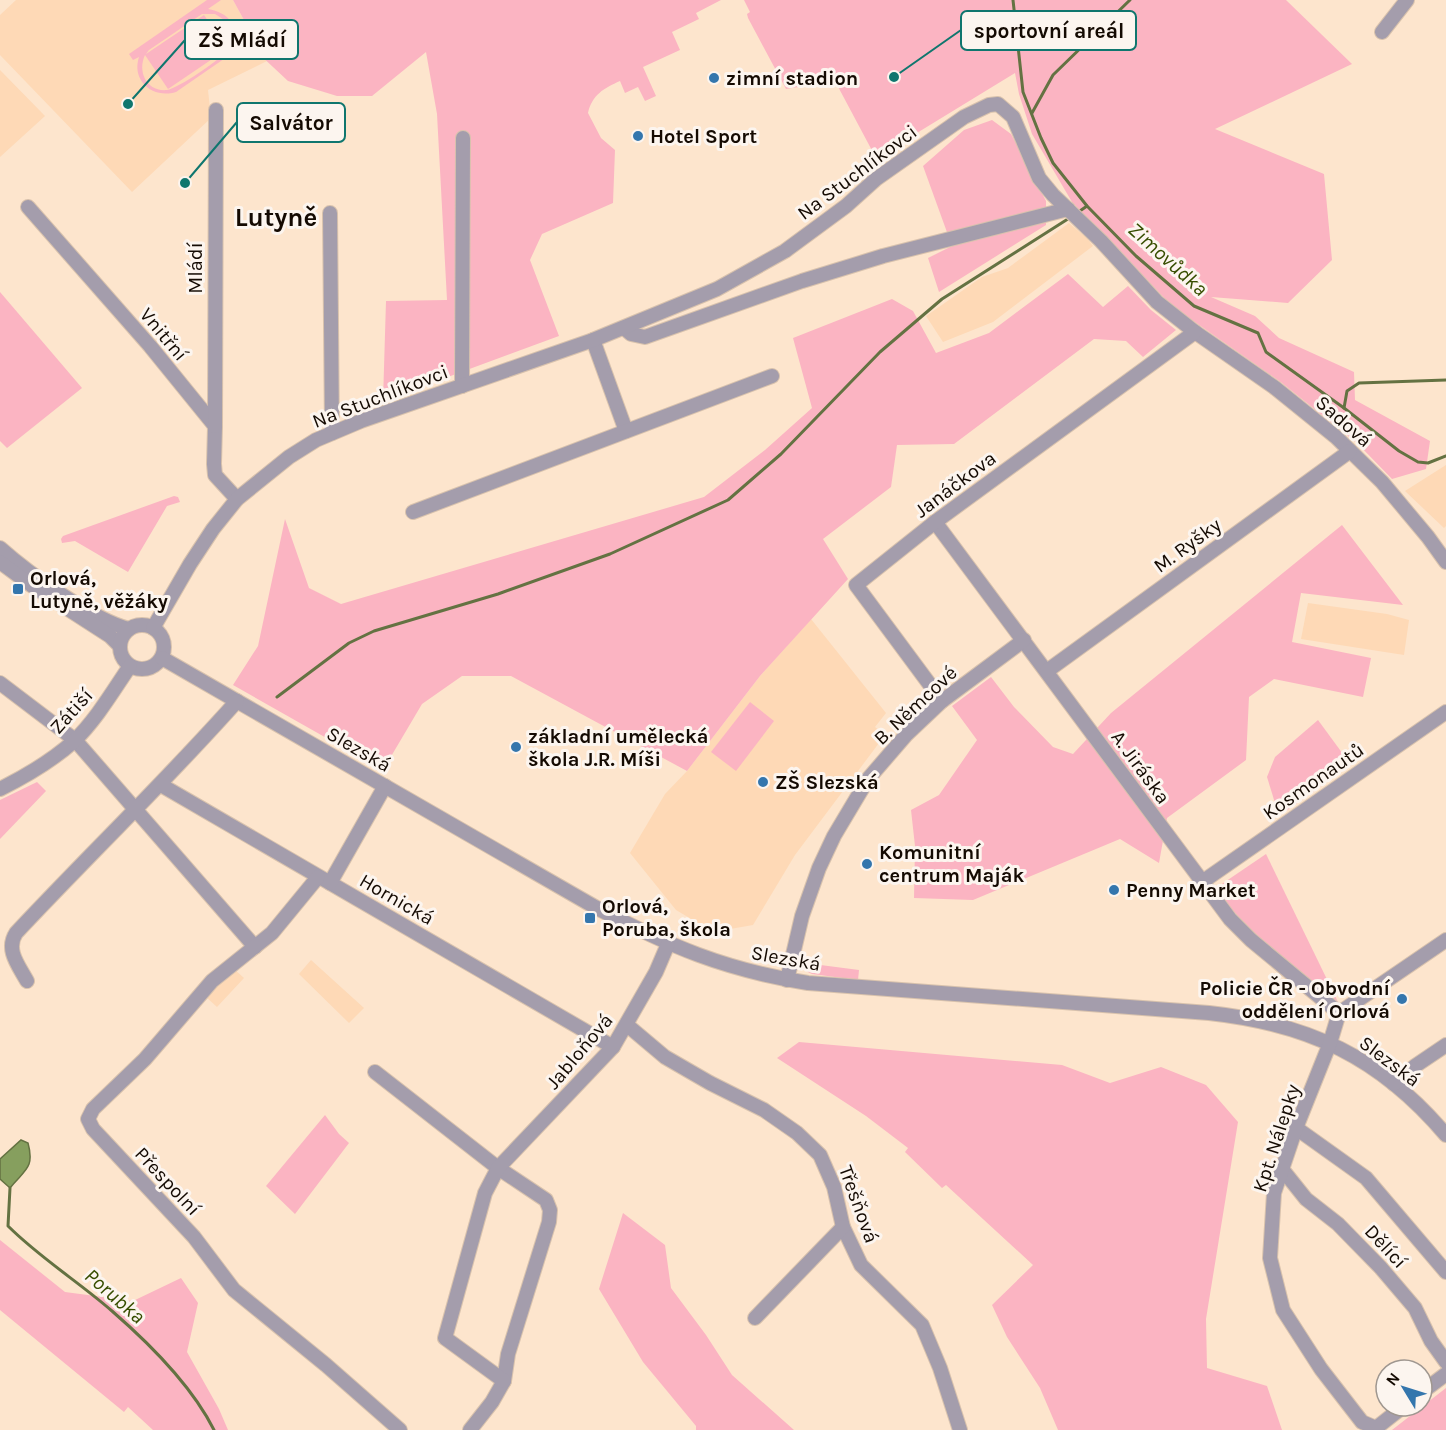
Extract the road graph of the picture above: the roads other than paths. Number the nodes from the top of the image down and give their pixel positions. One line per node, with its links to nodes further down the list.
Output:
1 (1407, 0): 2 (street)
2 (1382, 32)
3 (216, 110): 13 (street, Mládí)
4 (463, 138): 12 (street)
5 (28, 207): 13 (street, Vnitřní)
6 (1068, 209): 8 (street); 8 (street, Na Stuchlíkovci); 9 (street, Na Stuchlíkovci)
7 (330, 213): 15 (street)
8 (624, 328): 10 (street, Na Stuchlíkovci)
9 (1195, 332): 16 (street, Sadová); 19 (street, Janáčkova)
10 (593, 340): 12 (street, Na Stuchlíkovci); 14 (street)
11 (772, 376): 14 (street)
12 (462, 386): 15 (street, Na Stuchlíkovci)
13 (215, 426): 17 (street)
14 (626, 431): 18 (street)
15 (332, 433): 17 (street, Na Stuchlíkovci)
16 (1350, 451): 22 (street, Sadová); 29 (street, M. Ryšky)
17 (237, 500): 23 (street, Na Stuchlíkovci)
18 (413, 512)
19 (935, 522): 25 (street, A. Jiráska); 32 (street, Janáčkova)
20 (0, 548): 24 (street)
21 (0, 562): 26 (street)
22 (1446, 562)
23 (153, 628): 24 (street); 27 (street)
24 (129, 629): 26 (street)
25 (1024, 640): 29 (street, A. Jiráska); 32 (street, B. Němcové)
26 (119, 645): 28 (street)
27 (162, 658): 28 (street); 31 (street, Slezská)
28 (130, 666): 34 (street, Zátiší)
29 (1047, 671): 40 (street, A. Jiráska)
30 (0, 683): 34 (street)
31 (237, 701): 35 (street); 36 (street, Slezská)
32 (942, 701): 44 (street, B. Němcové)
33 (1446, 712): 40 (street, Kosmonautů)
34 (75, 740): 37 (street, Zátiší); 38 (street)
35 (161, 785): 38 (street); 39 (street, Hornická)
36 (384, 786): 39 (street, Přespolní); 42 (street, Slezská)
37 (0, 789)
38 (136, 810): 43 (street); 45 (street)
39 (324, 880): 43 (street, Přespolní); 50 (street, Hornická)
40 (1202, 882): 46 (street, A. Jiráska)
41 (1446, 940): 46 (street)
42 (668, 944): 44 (street, Slezská); 47 (street, Jabloňová)
43 (255, 947): 63 (street, Přespolní)
44 (787, 980): 48 (street, Slezská)
45 (27, 981)
46 (1339, 1013): 48 (street, Kpt. Nálepky)
47 (627, 1025): 50 (street, Jabloňová); 57 (street, Třešňová)
48 (1330, 1043): 52 (street, Slezská); 53 (street, Kpt. Nálepky)
49 (1446, 1045): 52 (street)
50 (613, 1047): 55 (street, Jabloňová)
51 (375, 1072): 55 (street)
52 (1394, 1084): 54 (street, Slezská)
53 (1296, 1128): 56 (street, Kpt. Nálepky); 58 (street)
54 (1446, 1135)
55 (498, 1168): 61 (street); 61 (street, Jabloňová)
56 (1282, 1169): 60 (street, Dělící); 62 (street, Kpt. Nálepky)
57 (843, 1227): 59 (street); 65 (street, Třešňová)
58 (1446, 1272)
59 (755, 1318)
60 (1446, 1362)
61 (504, 1381): 64 (street)
62 (1389, 1418)
63 (400, 1430)
64 (470, 1430)
65 (960, 1430)

